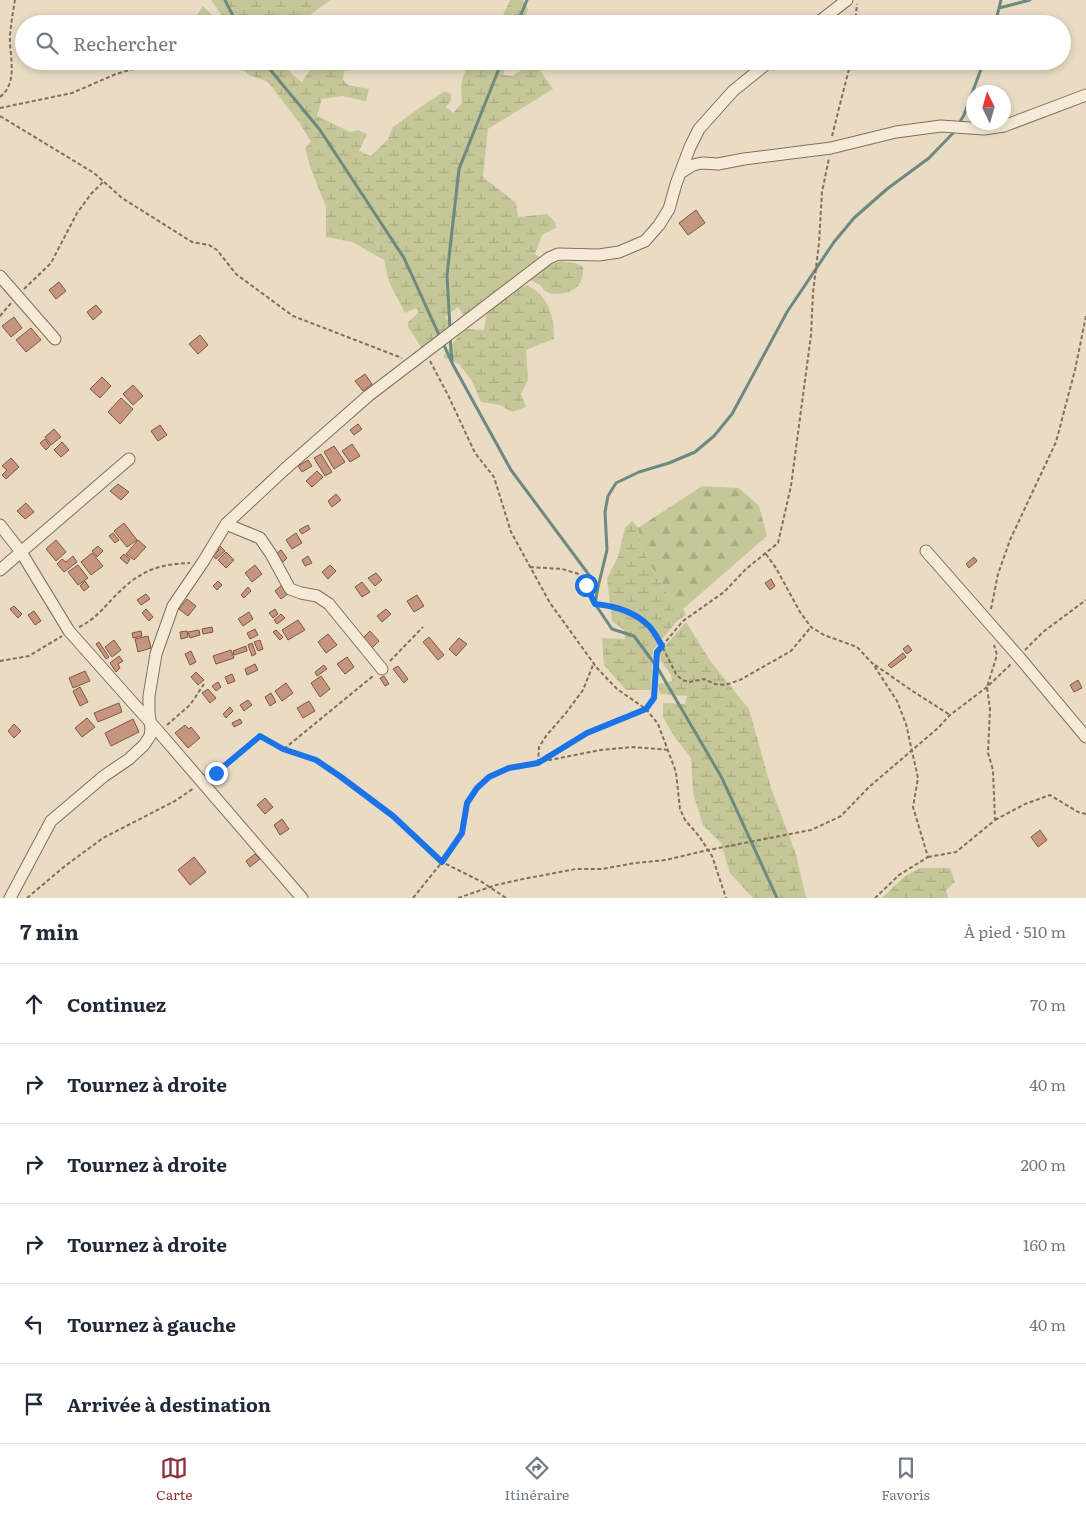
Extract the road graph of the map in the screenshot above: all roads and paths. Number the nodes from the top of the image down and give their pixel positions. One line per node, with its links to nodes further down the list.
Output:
1 (14, 0): 10 (path)
2 (847, 0): 4 (street)
3 (857, 0): 5 (path)
4 (828, 15)
5 (856, 15)
6 (130, 70): 11 (path)
7 (759, 70): 14 (street)
8 (849, 70): 13 (path)
9 (1086, 95): 13 (street)
10 (0, 97)
11 (0, 108)
12 (0, 116): 15 (path)
13 (831, 148): 14 (street); 28 (path)
14 (680, 173): 21 (street)
15 (104, 181): 17 (path); 22 (path)
16 (0, 276): 17 (street)
17 (17, 296): 18 (path); 20 (street)
18 (0, 316)
19 (1086, 316): 32 (path)
20 (56, 339)
21 (425, 352): 22 (street); 30 (path)
22 (412, 362): 24 (street)
23 (129, 459): 27 (street)
24 (226, 524): 29 (street); 41 (street)
25 (0, 525): 27 (street)
26 (926, 551): 32 (street)
27 (21, 552): 31 (street); 35 (street)
28 (765, 553): 34 (path); 37 (path)
29 (203, 562): 35 (path); 44 (street)
30 (530, 567): 37 (path); 39 (path)
31 (0, 570)
32 (988, 622): 46 (street)
33 (423, 627): 41 (path)
34 (811, 627): 37 (path); 40 (path)
35 (69, 631): 38 (path); 44 (street)
36 (992, 638): 53 (path)
37 (662, 646): 43 (path)
38 (0, 661)
39 (594, 664): 43 (path); 50 (path)
40 (873, 664): 49 (path); 49 (path)
41 (382, 669): 47 (path)
42 (204, 684): 45 (path)
43 (646, 709): 48 (path); 50 (path)
44 (150, 722): 45 (street); 58 (street)
45 (158, 731): 51 (street)
46 (1086, 737)
47 (283, 749): 51 (path); 56 (path)
48 (668, 750): 50 (path); 54 (path)
49 (911, 750): 54 (path); 55 (path)
50 (538, 763): 56 (path)
51 (202, 782): 59 (path); 60 (street)
52 (1086, 814): 53 (path)
53 (995, 820): 55 (path)
54 (708, 850): 57 (path); 64 (path)
55 (928, 857): 65 (path)
56 (442, 862): 57 (path); 61 (path)
57 (490, 887): 62 (path); 63 (path)
58 (10, 898)
59 (27, 898)
60 (302, 898)
61 (414, 898)
62 (458, 898)
63 (506, 898)
64 (726, 898)
65 (875, 898)

